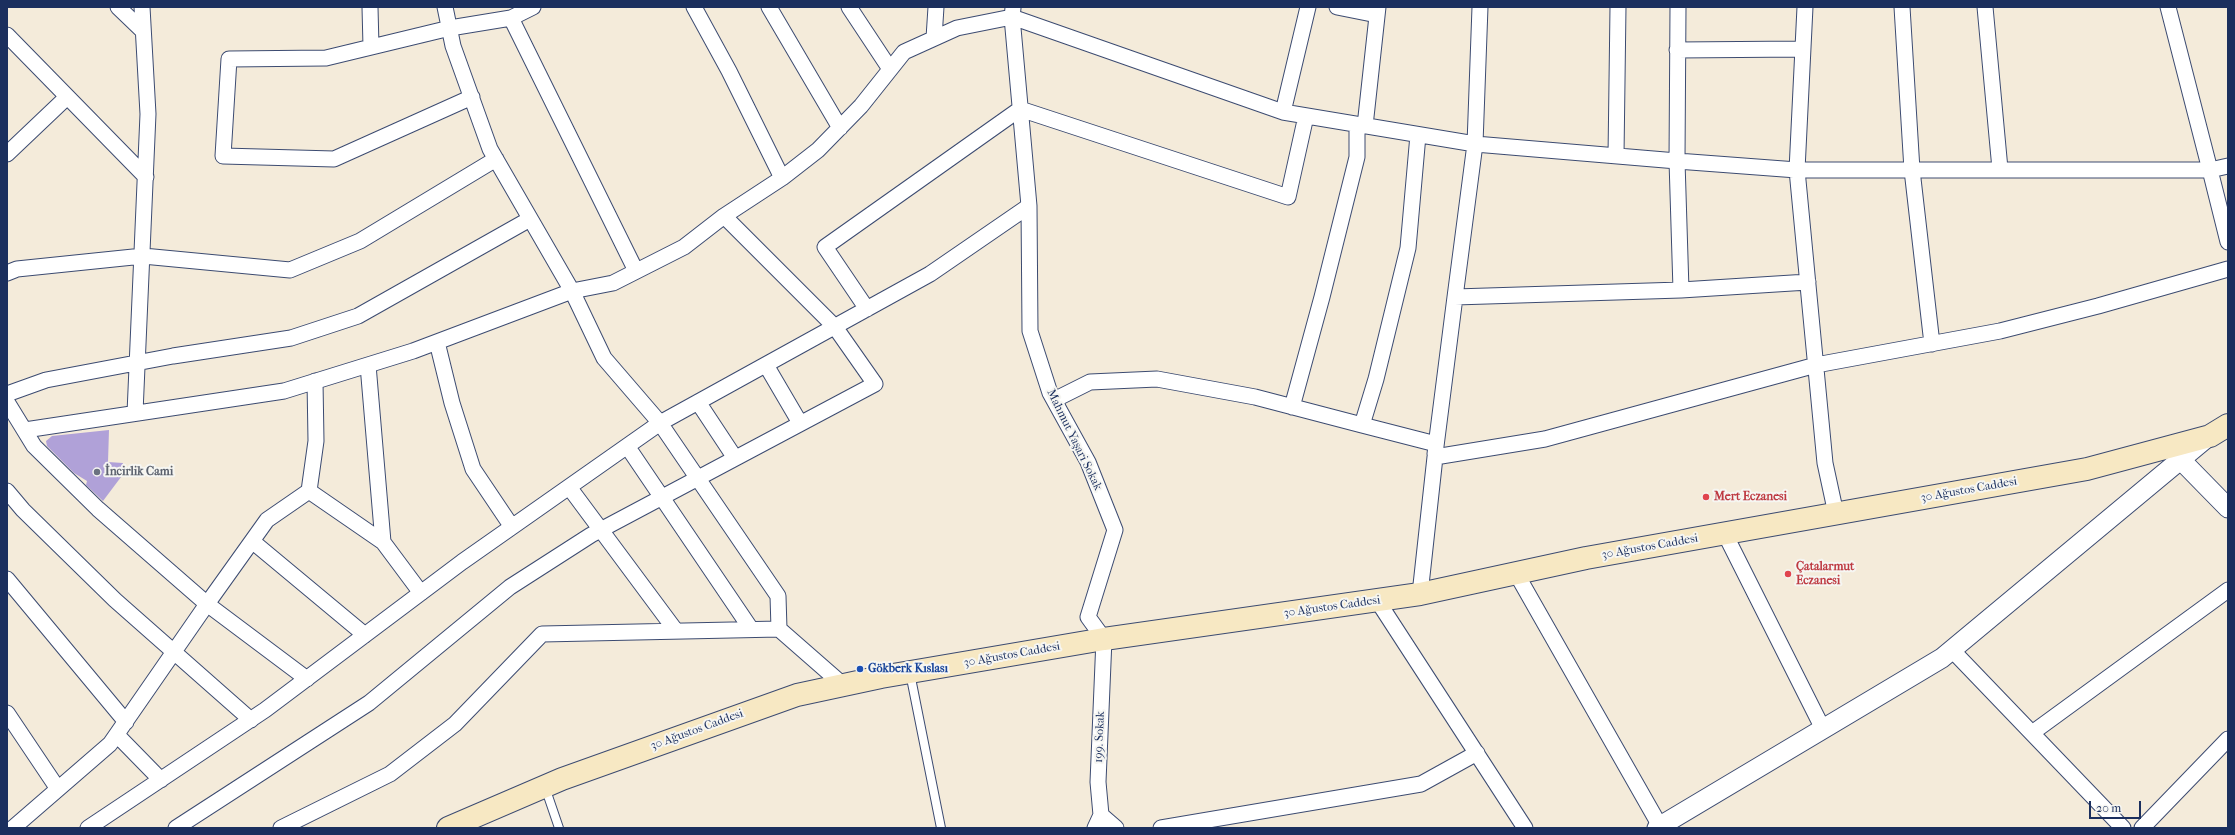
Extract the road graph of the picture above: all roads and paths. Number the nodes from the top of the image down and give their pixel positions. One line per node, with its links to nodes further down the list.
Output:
1 (118, 7): 23 (street)
2 (142, 7): 23 (street)
3 (370, 7): 26 (street)
4 (445, 7): 22 (street)
5 (533, 7): 21 (street)
6 (694, 7): 49 (street)
7 (769, 7): 36 (street)
8 (849, 7): 29 (street)
9 (936, 7): 25 (street)
10 (1308, 7): 33 (street)
11 (1337, 7): 19 (street)
12 (1480, 7): 38 (street)
13 (1618, 7): 40 (street)
14 (1678, 7): 28 (street)
15 (1805, 7): 27 (street)
16 (1902, 7): 46 (street)
17 (1985, 7): 44 (street)
18 (2168, 7): 47 (street)
19 (1378, 11): 35 (street)
20 (1012, 12): 25 (street); 32 (street, Mahmut Yaşari Sokak); 33 (street)
21 (511, 18): 22 (street); 56 (street)
22 (450, 28): 26 (street); 31 (street)
23 (143, 31): 48 (street)
24 (7, 34): 30 (street)
25 (934, 38): 29 (street)
26 (371, 47): 31 (street)
27 (1802, 49): 28 (street); 45 (street)
28 (1677, 50): 42 (street)
29 (890, 69): 36 (street)
30 (68, 97): 39 (street); 48 (street)
31 (472, 97): 41 (street)
32 (1020, 110): 34 (street); 50 (street, Mahmut Yaşari Sokak); 62 (street)
33 (1283, 112): 34 (street)
34 (1306, 116): 35 (street)
35 (1361, 126): 37 (street); 75 (street)
36 (840, 128): 49 (street)
37 (1418, 135): 38 (street); 79 (street)
38 (1475, 144): 40 (street); 61 (street)
39 (7, 154)
40 (1616, 156): 42 (street)
41 (496, 159): 52 (street); 54 (street)
42 (1677, 161): 45 (street); 59 (street)
43 (2228, 166): 47 (street)
44 (2000, 169): 46 (street); 47 (street)
45 (1797, 170): 46 (street); 58 (street)
46 (1912, 170): 65 (street)
47 (2210, 170): 53 (street)
48 (146, 177): 54 (street)
49 (782, 178): 51 (street)
50 (1029, 206): 62 (street); 72 (street, Mahmut Yaşari Sokak)
51 (724, 216): 56 (street); 63 (street)
52 (530, 219): 60 (street); 66 (street)
53 (2228, 242)
54 (143, 256): 57 (street); 66 (street)
55 (2228, 269): 65 (street)
56 (636, 271): 60 (street)
57 (7, 273)
58 (1808, 282): 59 (street); 69 (street)
59 (1681, 290): 61 (street)
60 (572, 291): 64 (street); 77 (street)
61 (1455, 297): 83 (street)
62 (867, 309): 63 (street)
63 (835, 327): 68 (street); 78 (street)
64 (437, 342): 67 (street); 93 (street)
65 (1932, 344): 69 (street)
66 (136, 363): 71 (street); 76 (street)
67 (368, 365): 70 (street); 97 (street)
68 (766, 365): 74 (street); 78 (street)
69 (1816, 365): 83 (street); 92 (street)
70 (316, 381): 76 (street); 89 (street)
71 (7, 394)
72 (1054, 400): 75 (street); 109 (street, Mahmut Yaşari Sokak)
73 (7, 402): 80 (street)
74 (698, 402): 77 (street); 84 (street)
75 (1292, 407): 79 (street)
76 (135, 413): 80 (street)
77 (660, 423): 82 (street); 86 (street)
78 (800, 423): 84 (street)
79 (1362, 425): 83 (street)
80 (25, 430): 104 (street)
81 (2219, 430): 85 (street); 92 (main road, 30 Ağustos Caddesi)
82 (627, 446): 87 (street); 90 (street)
83 (1435, 451): 102 (street)
84 (735, 458): 86 (street)
85 (2181, 460): 91 (street); 110 (street)
86 (699, 477): 90 (street); 106 (street)
87 (569, 487): 93 (street); 94 (street)
88 (7, 491): 111 (street)
89 (309, 491): 96 (street); 97 (street)
90 (662, 498): 94 (street); 105 (street)
91 (2228, 508)
92 (1836, 514): 95 (main road, 30 Ağustos Caddesi)
93 (512, 527): 101 (street)
94 (600, 531): 107 (street); 130 (street)
95 (1726, 534): 98 (main road, 30 Ağustos Caddesi); 118 (street)
96 (252, 541): 104 (street); 108 (street)
97 (383, 542): 101 (street)
98 (1516, 573): 102 (main road, 30 Ağustos Caddesi); 127 (street)
99 (7, 579): 117 (street)
100 (2228, 590): 119 (street)
101 (421, 593): 108 (street)
102 (1420, 594): 103 (main road, 30 Ağustos Caddesi)
103 (1378, 600): 109 (main road, 30 Ağustos Caddesi); 122 (street)
104 (207, 604): 111 (street); 113 (street)
105 (751, 629): 106 (street); 107 (street)
106 (779, 629): 114 (street)
107 (676, 631): 131 (street)
108 (365, 635): 113 (street)
109 (1104, 639): 112 (main road, 30 Ağustos Caddesi); 126 (street, 199. Sokak)
110 (1952, 650): 118 (street); 119 (street)
111 (174, 652): 116 (street); 117 (street)
112 (910, 672): 114 (main road, 30 Ağustos Caddesi); 134 (lane)
113 (307, 679): 116 (street)
114 (843, 685): 124 (main road, 30 Ağustos Caddesi)
115 (7, 713): 125 (street)
116 (251, 720): 123 (street)
117 (126, 722): 120 (street)
118 (1823, 729): 127 (street)
119 (2032, 733): 138 (street)
120 (116, 735): 123 (street); 125 (street)
121 (2228, 739): 139 (street)
122 (1477, 753): 136 (street); 137 (street)
123 (161, 780): 129 (street)
124 (545, 786): 132 (main road, 30 Ağustos Caddesi); 133 (lane)
125 (58, 789): 128 (street)
126 (1098, 822): 135 (street, 199. Sokak)
127 (1659, 827)
128 (13, 828)
129 (88, 828)
130 (176, 828)
131 (281, 828)
132 (448, 828)
133 (559, 828)
134 (940, 828)
135 (1116, 828)
136 (1161, 828)
137 (1525, 828)
138 (2123, 828)
139 (2142, 828)

